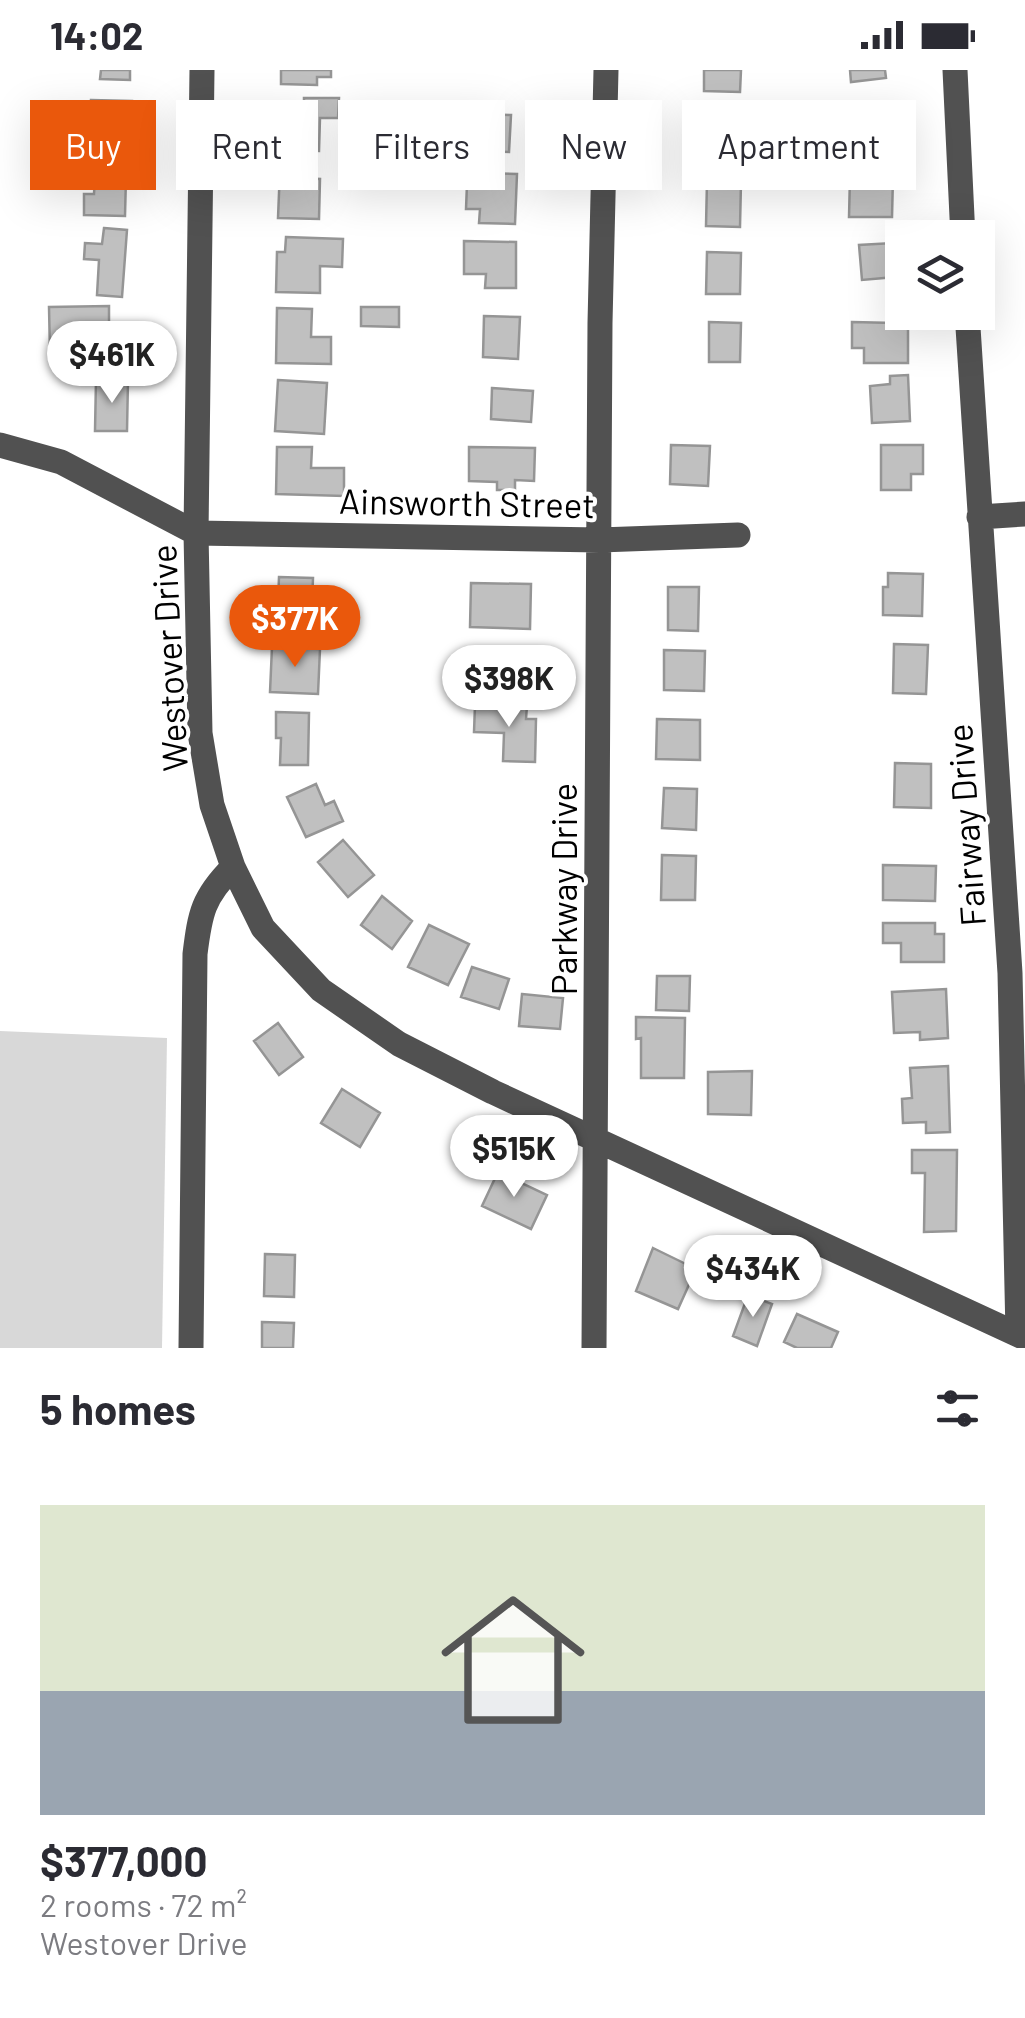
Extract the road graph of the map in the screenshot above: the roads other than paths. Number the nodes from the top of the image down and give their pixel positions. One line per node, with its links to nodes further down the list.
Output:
1 (202, 70): 9 (street, Westover Drive)
2 (606, 70): 11 (street, Parkway Drive)
3 (955, 70): 4 (street)
4 (962, 220)
5 (968, 330): 8 (street, Fairway Drive)
6 (0, 445): 9 (street)
7 (1025, 514): 8 (street)
8 (979, 516): 14 (street, Fairway Drive)
9 (196, 533): 11 (street, Ainsworth Street); 12 (street, Westover Drive)
10 (738, 535): 11 (street, Ainsworth Street)
11 (600, 540): 13 (street, Parkway Drive)
12 (233, 867): 13 (street, Westover Drive); 15 (street)
13 (596, 1140): 14 (street, Westover Drive); 16 (street, Parkway Drive)
14 (1021, 1336)
15 (191, 1348)
16 (594, 1348)

